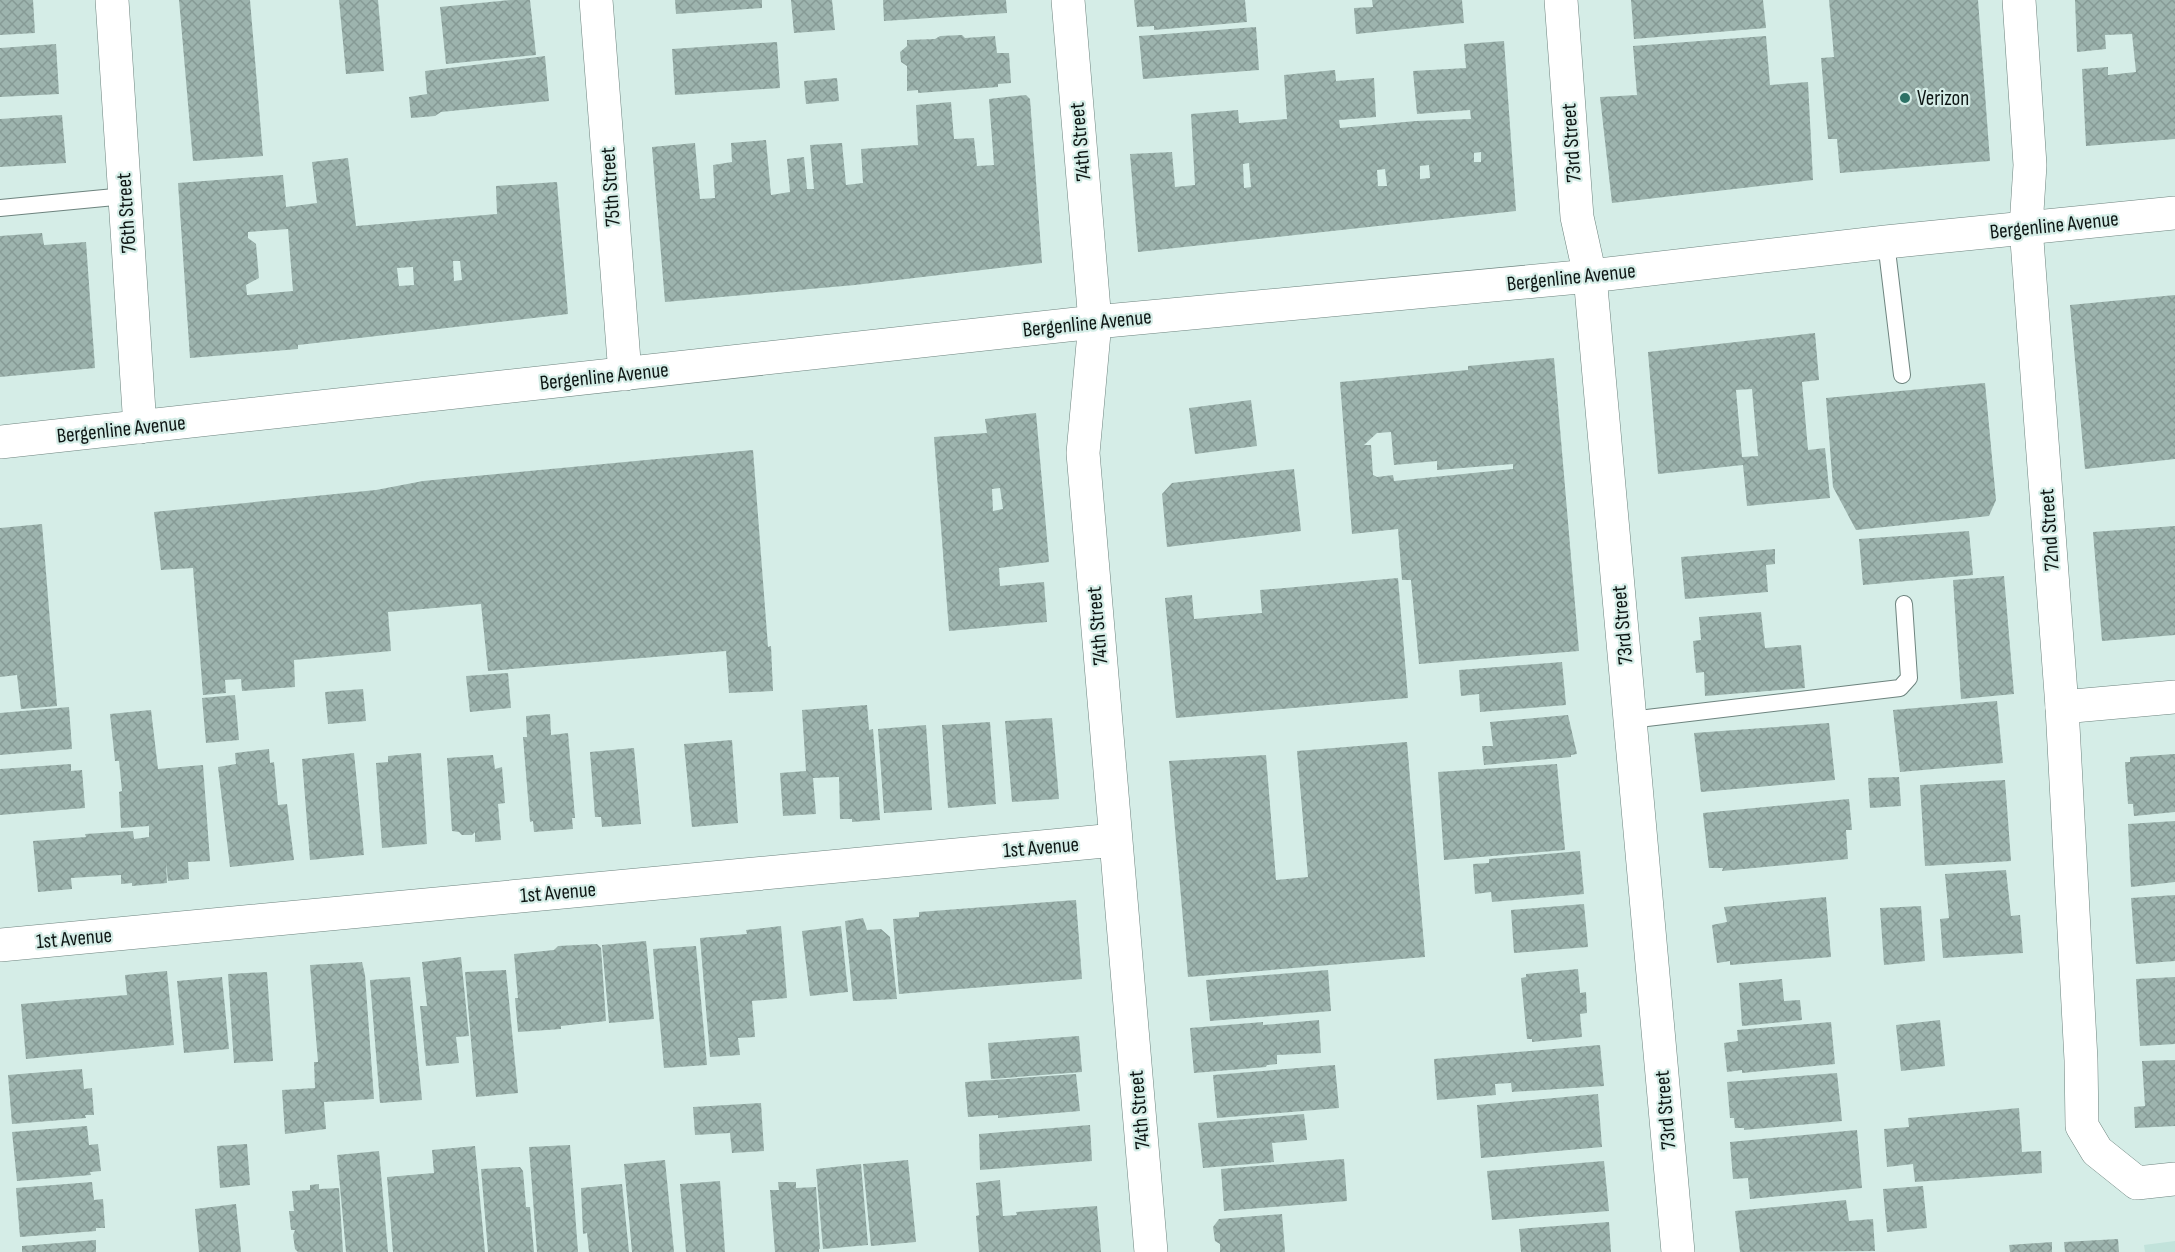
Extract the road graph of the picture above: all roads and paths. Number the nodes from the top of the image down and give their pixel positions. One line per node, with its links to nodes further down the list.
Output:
1 (112, 0): 6 (street, 76th Street)
2 (597, 0): 13 (street, 75th Street)
3 (1068, 0): 12 (street, 74th Street)
4 (1561, 0): 11 (street, 73rd Street)
5 (2019, 0): 9 (street, 72nd Street)
6 (125, 196): 7 (lane); 15 (street, 76th Street)
7 (0, 208)
8 (2175, 213): 9 (street, Bergenline Avenue)
9 (2026, 227): 10 (street, Bergenline Avenue); 19 (street, 72nd Street)
10 (1886, 242): 11 (street, Bergenline Avenue); 14 (lane)
11 (1590, 276): 12 (street, Bergenline Avenue); 20 (street, 73rd Street)
12 (1095, 322): 13 (street, Bergenline Avenue); 21 (street, 74th Street)
13 (625, 374): 15 (street, Bergenline Avenue)
14 (1902, 375)
15 (140, 427): 16 (street, Bergenline Avenue)
16 (0, 442)
17 (1904, 604): 20 (lane)
18 (2175, 697): 19 (street)
19 (2062, 706): 23 (street, 72nd Street)
20 (1630, 720): 25 (street, 73rd Street)
21 (1115, 840): 22 (street, 1st Avenue); 24 (street, 74th Street)
22 (0, 945)
23 (2175, 1179)
24 (1151, 1252)
25 (1678, 1252)

